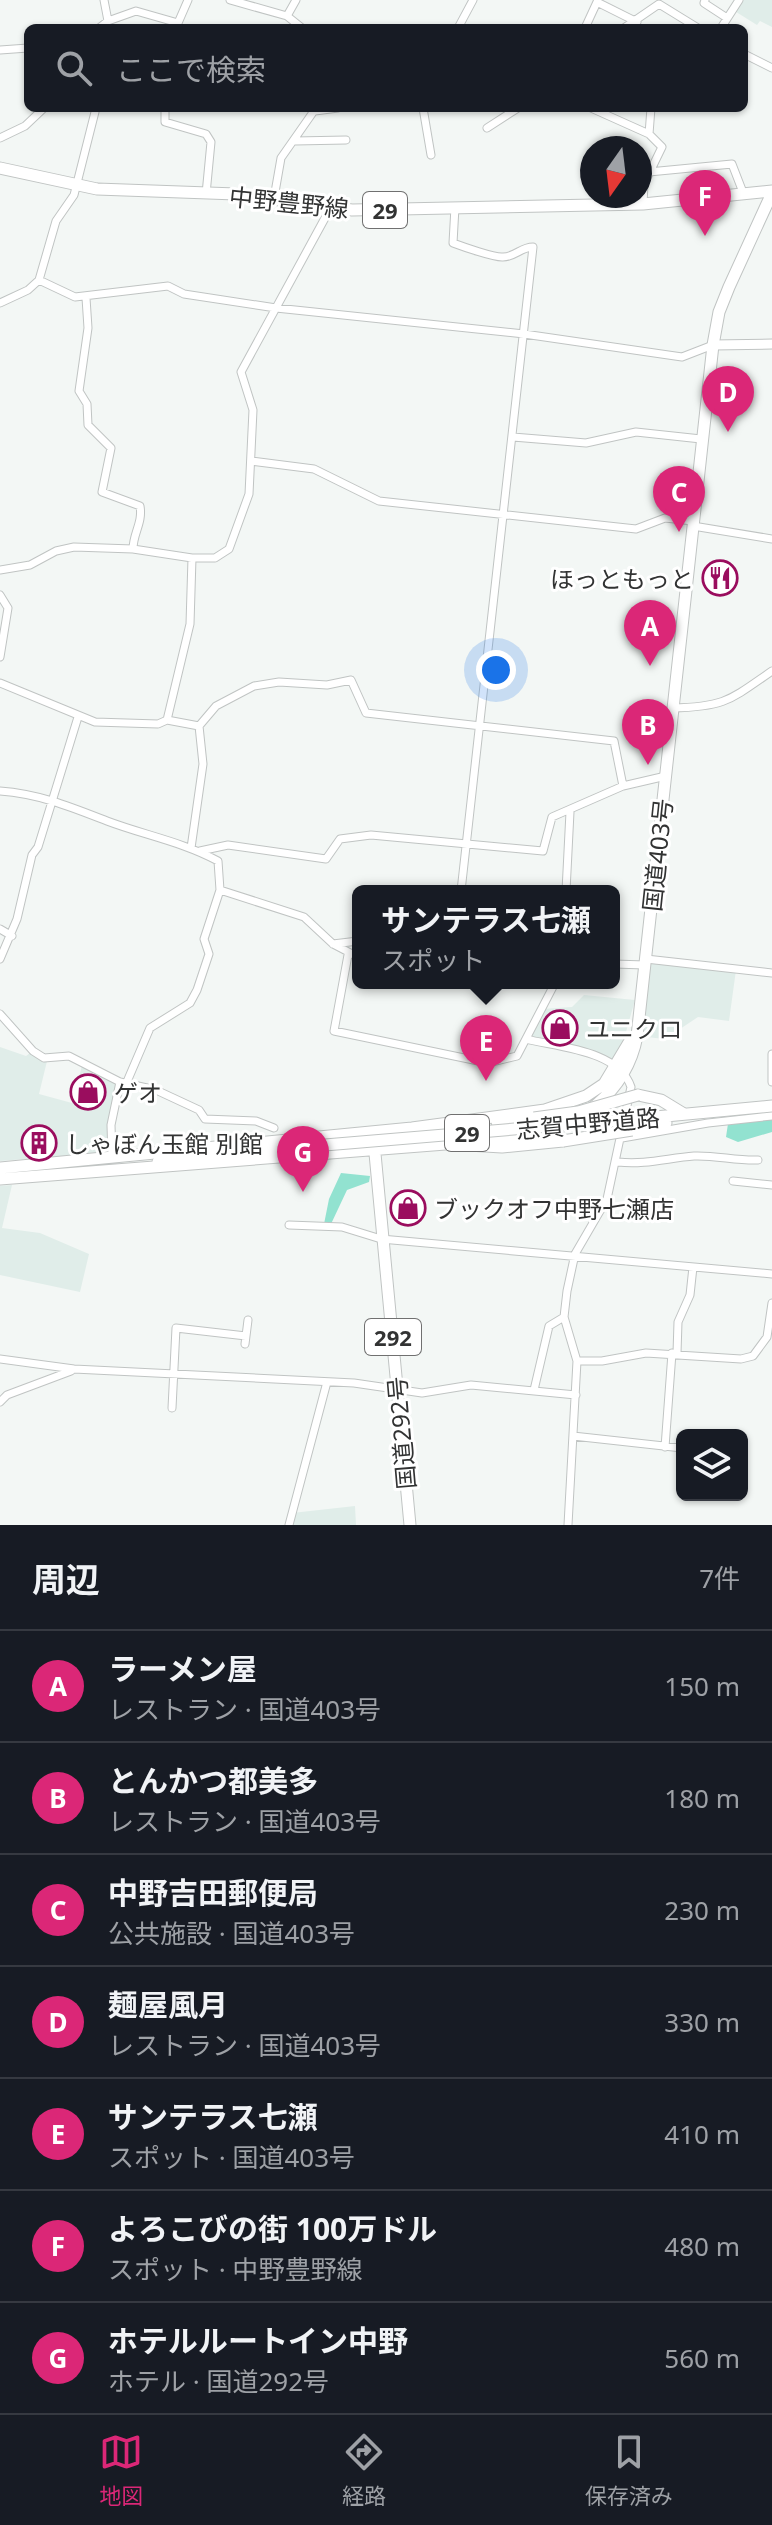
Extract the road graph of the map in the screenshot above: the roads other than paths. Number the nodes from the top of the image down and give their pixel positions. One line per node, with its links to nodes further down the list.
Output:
1 (104, 0): 12 (street)
2 (188, 0): 11 (street)
3 (230, 0): 9 (street)
4 (296, 0): 9 (street)
5 (473, 0): 17 (street)
6 (705, 0): 10 (street)
7 (739, 0): 10 (street)
8 (596, 1): 13 (street); 18 (street)
9 (287, 16): 16 (street)
10 (727, 18): 21 (street)
11 (161, 19): 12 (street); 15 (street)
12 (108, 21): 14 (street)
13 (637, 22): 19 (street); 20 (street)
14 (104, 24)
15 (159, 24)
16 (297, 24)
17 (460, 24)
18 (587, 24)
19 (633, 24)
20 (689, 24)
21 (723, 24)
22 (24, 48): 23 (street)
23 (0, 50)
24 (748, 56): 25 (street)
25 (772, 68)
26 (40, 112): 37 (street)
27 (95, 112): 44 (street)
28 (165, 112): 46 (street)
29 (314, 112): 39 (street)
30 (424, 112): 40 (street)
31 (512, 112): 34 (street)
32 (600, 112): 35 (street)
33 (651, 112): 35 (street)
34 (487, 128)
35 (649, 134)
36 (652, 137): 41 (street)
37 (0, 138)
38 (346, 140): 39 (street)
39 (295, 141): 48 (street)
40 (431, 155)
41 (652, 166)
42 (0, 168): 44 (main road, 中野豊野線 / 29)
43 (652, 172): 47 (street)
44 (76, 185): 46 (main road, 中野豊野線 / 29); 53 (street)
45 (772, 192): 47 (main road, 中野豊野線 / 29); 59 (main road, 国道403号)
46 (206, 194): 48 (main road, 中野豊野線 / 29)
47 (744, 195): 49 (main road, 中野豊野線 / 29)
48 (274, 198): 51 (main road, 中野豊野線 / 29)
49 (652, 203)
50 (580, 205): 52 (main road, 中野豊野線 / 29)
51 (331, 207): 52 (main road, 中野豊野線 / 29); 56 (street)
52 (455, 207): 57 (street)
53 (39, 280): 54 (street); 55 (street)
54 (86, 298): 56 (street); 66 (street)
55 (0, 303)
56 (276, 308): 57 (street); 62 (street)
57 (524, 334): 59 (street); 60 (street)
58 (772, 344): 59 (street)
59 (713, 345): 61 (main road, 国道403号)
60 (513, 437): 61 (street); 63 (street)
61 (701, 439): 64 (main road, 国道403号)
62 (251, 461): 63 (street); 67 (street)
63 (503, 514): 64 (street); 77 (street)
64 (693, 523): 65 (street); 73 (main road, 国道403号)
65 (772, 539)
66 (133, 549): 67 (street); 68 (street)
67 (192, 558): 75 (street)
68 (0, 570)
69 (0, 595): 70 (street)
70 (0, 657)
71 (772, 671): 73 (street)
72 (0, 683): 74 (street)
73 (672, 708): 78 (main road, 国道403号)
74 (78, 717): 75 (street); 81 (street)
75 (167, 720): 76 (street)
76 (199, 726): 77 (street); 84 (street)
77 (480, 726): 79 (street); 83 (street)
78 (666, 776): 79 (street); 96 (main road, 国道403号)
79 (623, 786): 82 (street)
80 (0, 791): 81 (street)
81 (54, 799): 84 (street); 90 (street)
82 (570, 812): 83 (street); 87 (street)
83 (465, 845): 85 (street); 86 (street)
84 (191, 848): 85 (street)
85 (200, 851): 88 (street)
86 (462, 885)
87 (566, 885)
88 (220, 890): 92 (street); 105 (street)
89 (0, 929): 90 (street)
90 (12, 936): 95 (street)
91 (352, 942): 92 (street)
92 (333, 944): 93 (street)
93 (348, 955): 94 (street); 101 (street)
94 (352, 956)
95 (0, 959)
96 (646, 962): 97 (street); 98 (street); 103 (main road, 国道403号)
97 (620, 964)
98 (772, 973)
99 (552, 989): 101 (street)
100 (0, 1014): 105 (street)
101 (526, 1039): 103 (street)
102 (772, 1054): 104 (street)
103 (620, 1070): 106 (main road, 国道403号); 111 (main road, 国道403号); 114 (street)
104 (772, 1082)
105 (123, 1083): 112 (street); 120 (street)
106 (569, 1103): 111 (main road); 113 (main road, 国道403号)
107 (772, 1106): 108 (main road, 志賀中野道路 / 29)
108 (710, 1113): 109 (main road, 志賀中野道路 / 29); 114 (main road, 29)
109 (685, 1115): 113 (main road, 29, bridge); 114 (main road, 志賀中野道路 / 29)
110 (772, 1116): 114 (street)
111 (580, 1118): 116 (main road, 国道403号)
112 (274, 1128)
113 (412, 1128): 115 (main road, 国道403号)
114 (629, 1129): 116 (main road, 29, bridge); 119 (street); 120 (main road, 志賀中野道路 / 29, bridge)
115 (373, 1131): 117 (main road, 国道292号 / 292); 120 (main road)
116 (459, 1143): 117 (main road, 国道403号)
117 (375, 1150): 120 (main road); 126 (main road, 国道292号 / 292)
118 (758, 1160): 119 (street)
119 (618, 1162): 127 (street)
120 (113, 1163): 121 (main road); 122 (main road)
121 (0, 1168)
122 (0, 1179)
123 (733, 1181): 124 (street)
124 (772, 1185)
125 (289, 1225): 126 (street)
126 (384, 1239): 127 (street); 140 (main road, 国道292号 / 292)
127 (575, 1254): 128 (street); 131 (street)
128 (693, 1267): 129 (street); 134 (street)
129 (772, 1274)
130 (772, 1303): 133 (street)
131 (564, 1317): 136 (street); 141 (street)
132 (248, 1320): 138 (street)
133 (769, 1338): 134 (street)
134 (675, 1353): 136 (street); 146 (street)
135 (0, 1359): 137 (street)
136 (577, 1361): 142 (street)
137 (74, 1369): 138 (street); 143 (street)
138 (175, 1373): 139 (street); 144 (street)
139 (327, 1382): 140 (street); 148 (street)
140 (397, 1390): 141 (street); 149 (main road, 国道292号 / 292)
141 (534, 1390): 142 (street)
142 (576, 1395): 145 (street)
143 (0, 1402)
144 (172, 1408)
145 (573, 1436): 146 (street); 150 (street)
146 (665, 1447): 147 (street)
147 (676, 1448)
148 (289, 1525)
149 (410, 1525)
150 (568, 1525)

